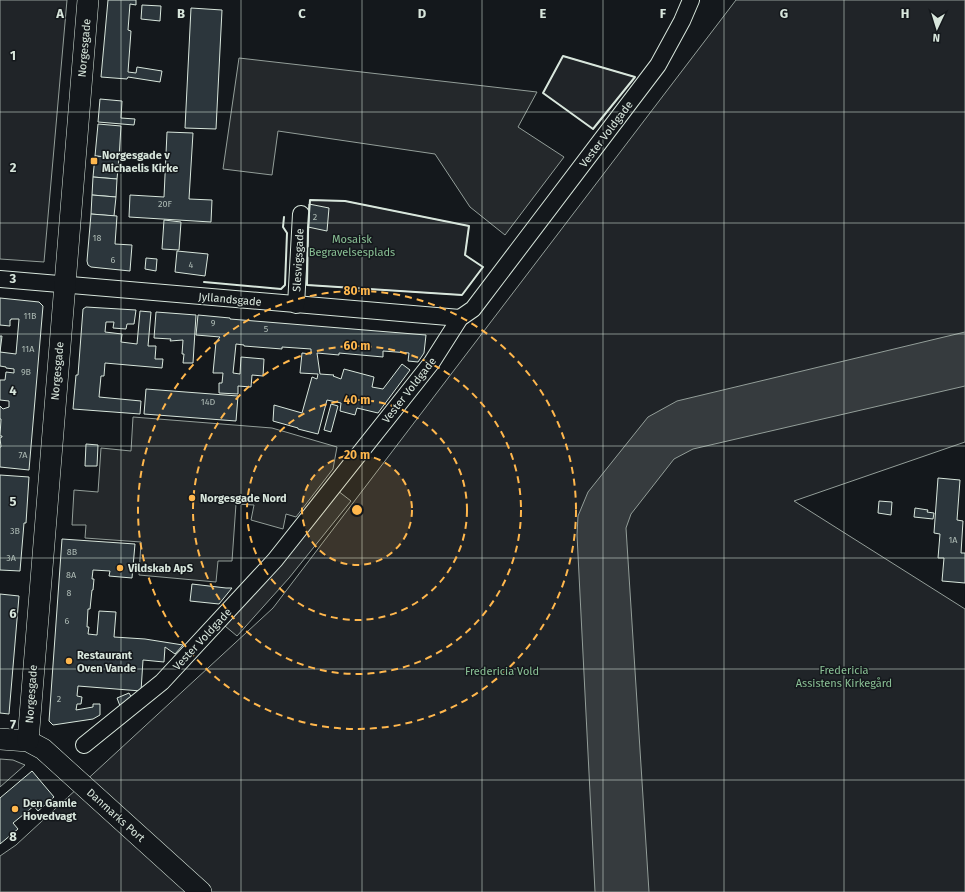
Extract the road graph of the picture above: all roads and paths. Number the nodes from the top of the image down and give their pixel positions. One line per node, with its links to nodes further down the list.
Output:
1 (88, 0): 5 (street, Norgesgade)
2 (691, 0): 7 (street, Vester Voldgade)
3 (300, 214): 6 (street, Slesvigsgade)
4 (0, 279): 5 (street, Jyllandsgade)
5 (64, 284): 6 (street, Jyllandsgade); 9 (street, Norgesgade)
6 (296, 305): 7 (street, Jyllandsgade)
7 (460, 318): 10 (street, Vester Voldgade)
8 (0, 739): 9 (street)
9 (28, 741): 11 (street, Danmarks Port)
10 (84, 745)
11 (201, 892)

